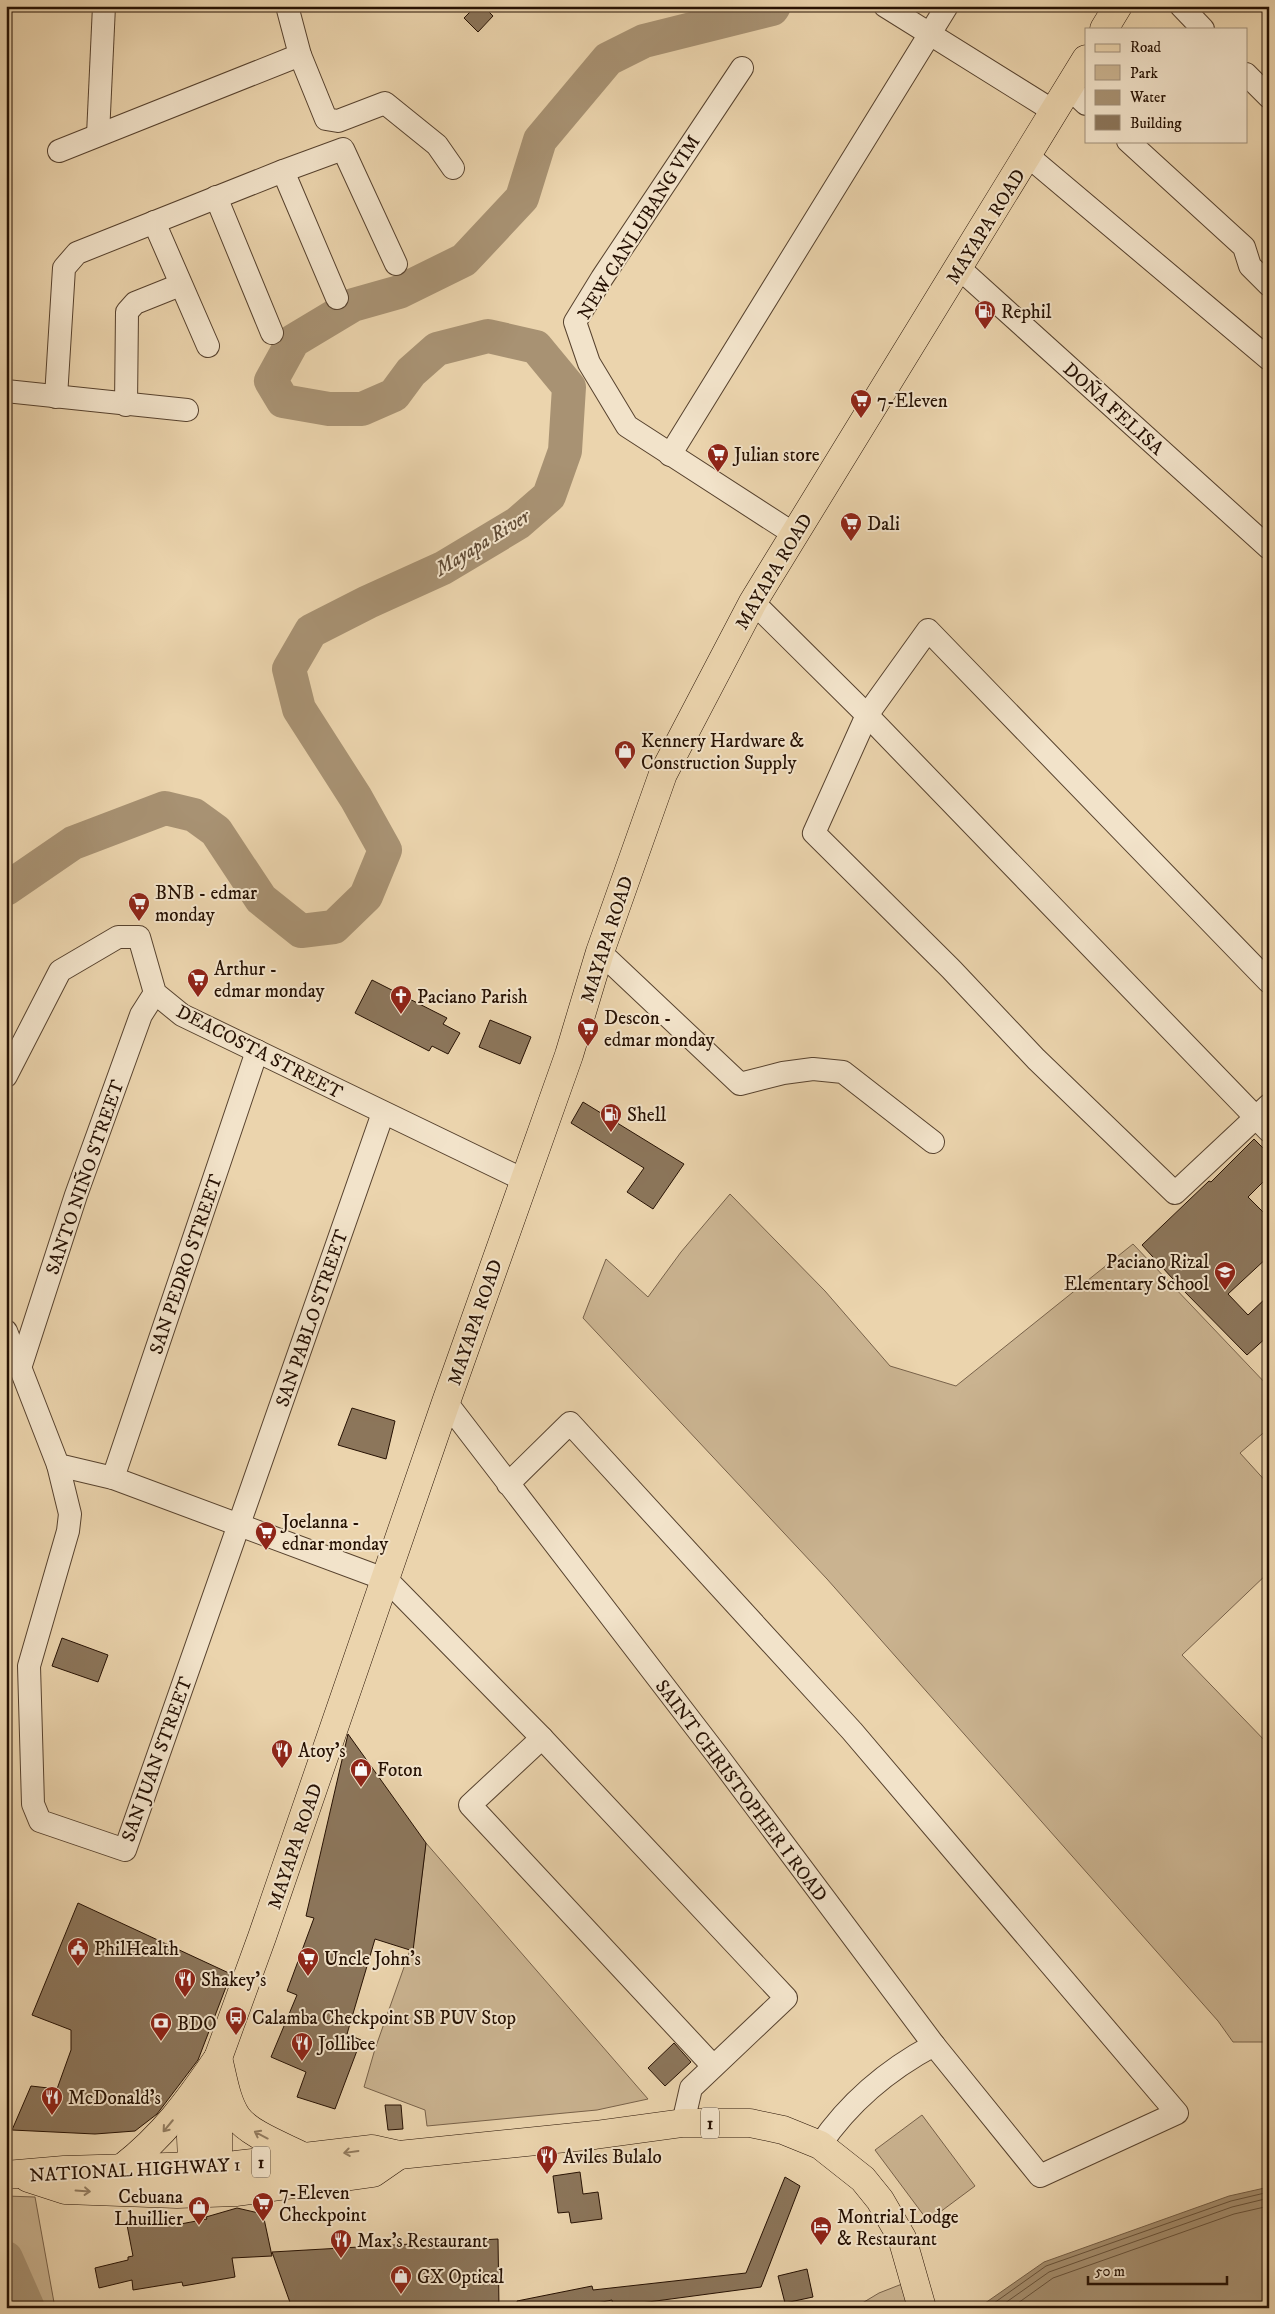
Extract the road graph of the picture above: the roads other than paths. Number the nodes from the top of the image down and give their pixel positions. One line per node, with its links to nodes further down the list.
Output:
1 (104, 6): 17 (street)
2 (287, 6): 10 (street)
3 (886, 6): 9 (street)
4 (947, 6): 9 (street)
5 (1118, 6): 7 (main road)
6 (1181, 6): 8 (street)
7 (1105, 28)
8 (1202, 28)
9 (930, 34): 16 (street); 37 (street)
10 (300, 55): 17 (street); 21 (street)
11 (1085, 64): 14 (main road, MAYAPA ROAD)
12 (742, 68): 37 (street, NEW CANLUBANG VIM)
13 (1248, 76): 15 (street)
14 (1078, 96): 16 (main road, MAYAPA ROAD)
15 (1269, 97)
16 (1055, 112): 20 (main road, MAYAPA ROAD)
17 (98, 135): 19 (street)
18 (1129, 142): 28 (street)
19 (59, 151)
20 (1028, 156): 26 (main road, MAYAPA ROAD); 32 (street)
21 (453, 168)
22 (283, 171): 23 (street); 25 (street); 29 (street)
23 (216, 197): 24 (street); 30 (street)
24 (154, 222): 27 (street); 34 (street)
25 (396, 264)
26 (959, 268): 38 (main road, MAYAPA ROAD); 39 (street, DOÑA FELISA)
27 (180, 284): 31 (street); 35 (street)
28 (1269, 285)
29 (337, 298)
30 (272, 333)
31 (208, 346)
32 (1269, 359)
33 (6, 391): 34 (street)
34 (56, 397): 35 (street)
35 (126, 405): 36 (street)
36 (187, 410)
37 (670, 455): 38 (street, NEW CANLUBANG VIM)
38 (794, 534): 40 (main road, MAYAPA ROAD)
39 (1269, 548)
40 (753, 602): 41 (street); 42 (main road, MAYAPA ROAD)
41 (867, 715): 43 (street); 48 (street); 48 (street)
42 (600, 952): 49 (street); 50 (main road, MAYAPA ROAD)
43 (1269, 982)
44 (155, 993): 45 (street, DEACOSTA STREET); 46 (street); 52 (street, SANTO NIÑO STREET)
45 (257, 1051): 47 (street, DEACOSTA STREET); 55 (street, SAN PEDRO STREET)
46 (6, 1076)
47 (383, 1113): 50 (street, DEACOSTA STREET); 57 (street, SAN PABLO STREET)
48 (1264, 1118)
49 (933, 1142)
50 (524, 1180): 53 (main road, MAYAPA ROAD)
51 (6, 1330): 52 (street)
52 (21, 1365): 54 (street)
53 (446, 1402): 56 (street, SAINT CHRISTOPHER I ROAD); 58 (main road, MAYAPA ROAD)
54 (58, 1465): 55 (street); 57 (street, SAN JUAN STREET)
55 (112, 1478): 57 (street)
56 (508, 1484): 60 (street, SAINT CHRISTOPHER I ROAD); 60 (street, SAINT CHRISTOPHER I ROAD)
57 (239, 1524): 58 (street)
58 (387, 1580): 59 (street); 61 (main road, MAYAPA ROAD)
59 (542, 1738): 62 (street); 62 (street)
60 (934, 2045): 64 (street)
61 (218, 2058): 66 (main road, one-way to 61); 67 (main road, MAYAPA ROAD); 68 (main road, one-way to 68)
62 (712, 2066): 63 (street)
63 (683, 2123): 64 (main road, NATIONAL HIGHWAY 1 / 1); 65 (main road, NATIONAL HIGHWAY 1 / 1)
64 (820, 2145): 71 (main road, NATIONAL HIGHWAY 1 / 1)
65 (399, 2155): 66 (main road, NATIONAL HIGHWAY 1 / 1, one-way to 66); 70 (main road, NATIONAL HIGHWAY 1 / 1)
66 (304, 2157): 67 (main road, NATIONAL HIGHWAY 1 / 1)
67 (205, 2166): 68 (main road, NATIONAL HIGHWAY 1 / 1); 70 (main road, MAYAPA ROAD)
68 (122, 2168): 69 (main road, NATIONAL HIGHWAY 1 / 1)
69 (13, 2175): 70 (main road, NATIONAL HIGHWAY 1 / 1, one-way to 70)
70 (206, 2193)
71 (921, 2300)

